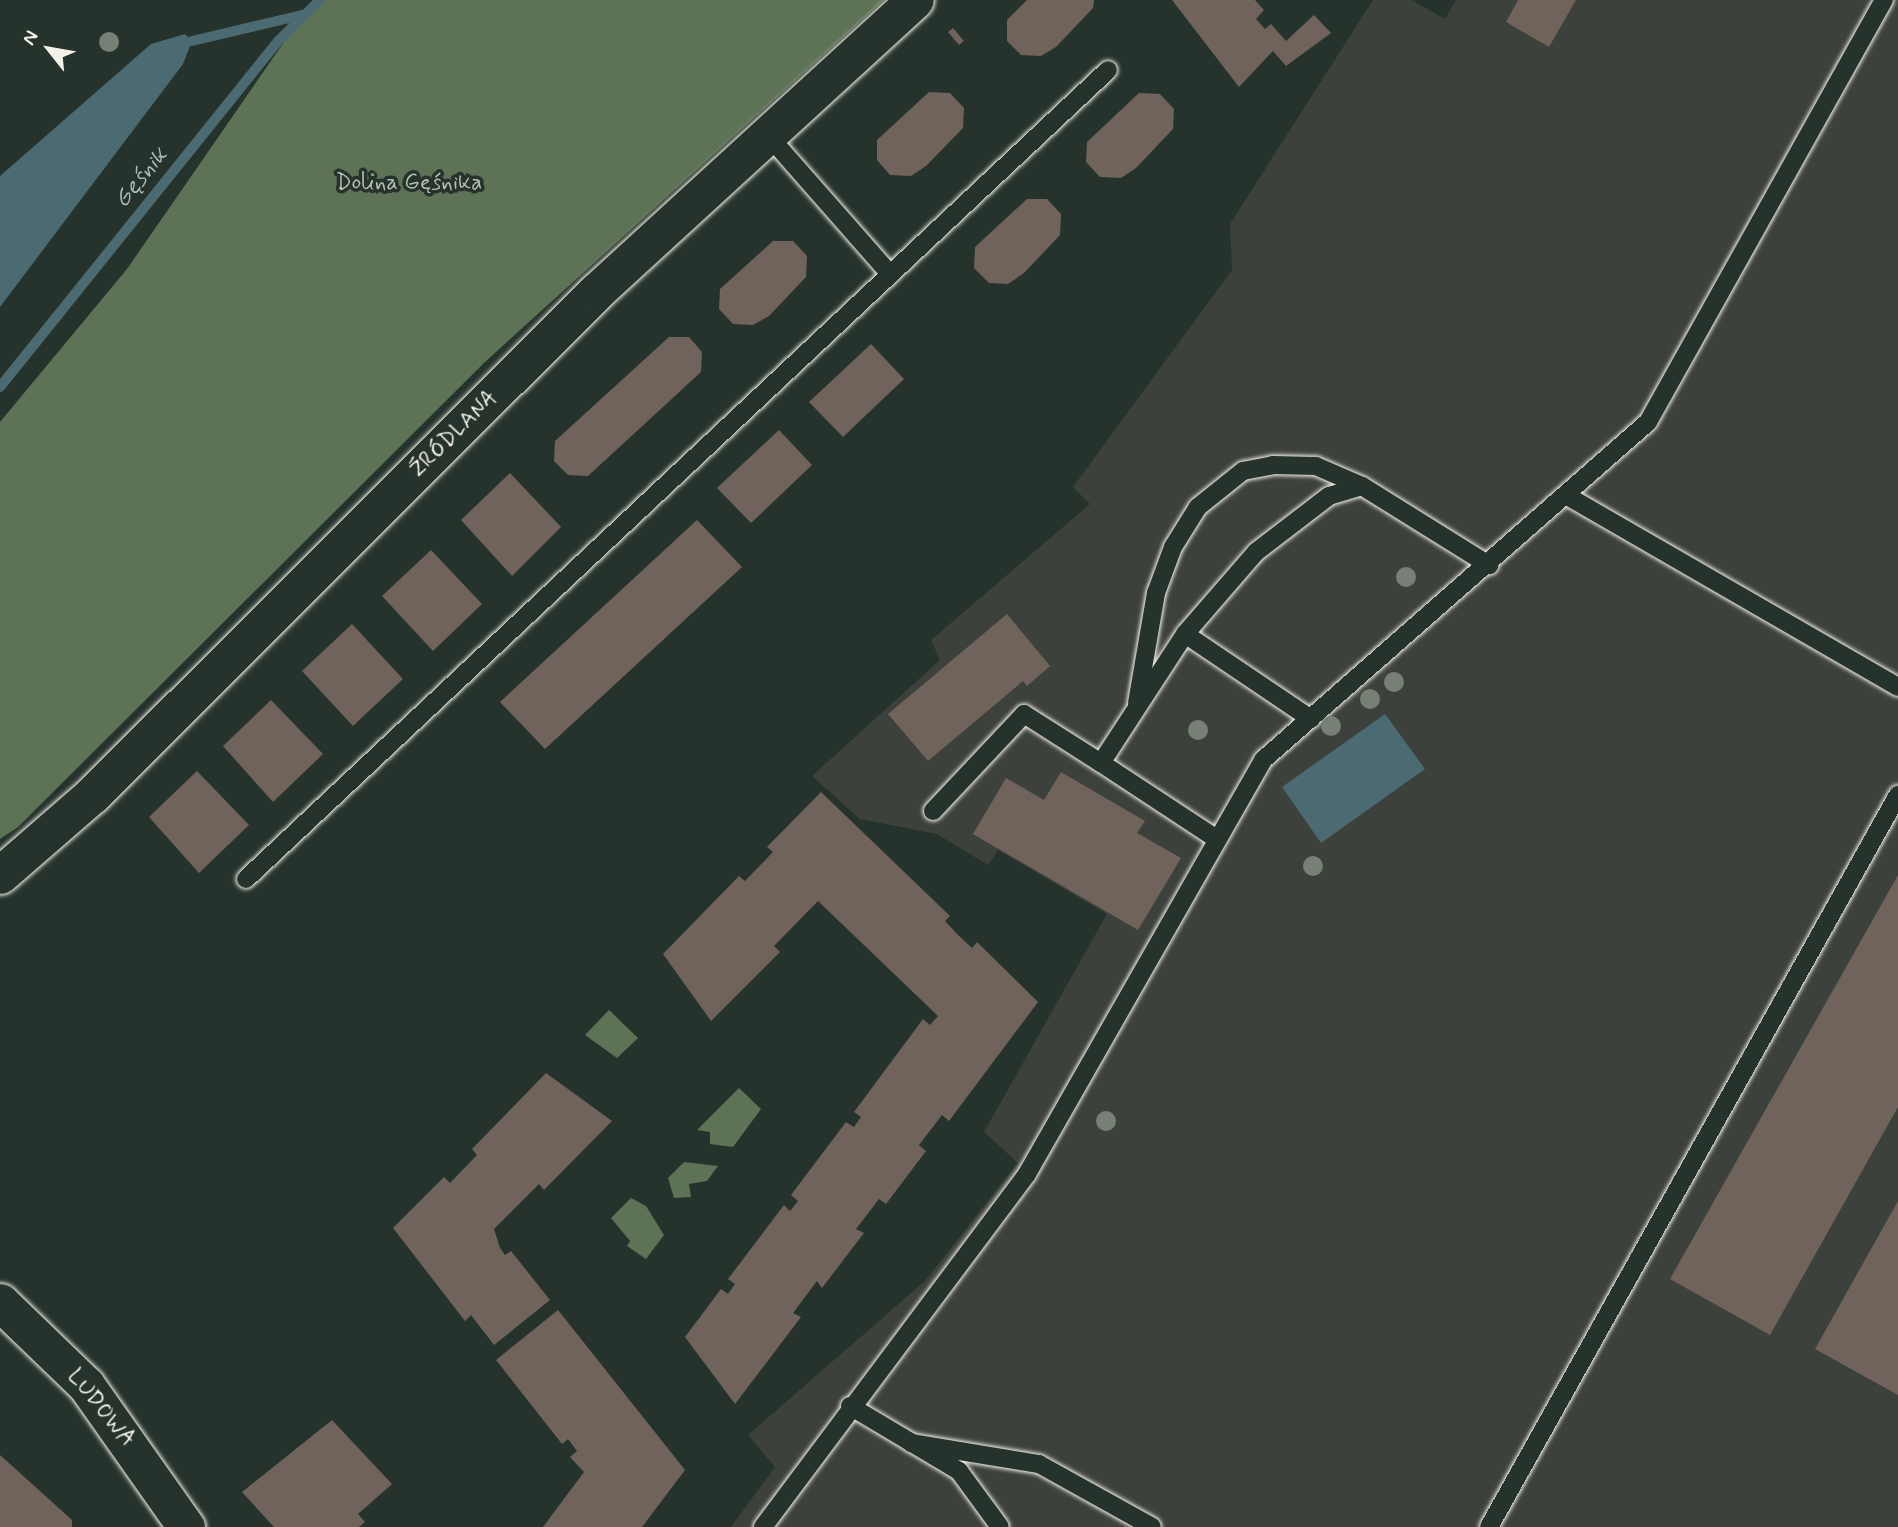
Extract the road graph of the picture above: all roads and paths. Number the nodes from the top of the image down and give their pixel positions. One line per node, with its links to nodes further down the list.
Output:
1 (915, 0): 4 (street, ŹRÓDLANA)
2 (1884, 0): 7 (lane)
3 (1108, 70): 5 (lane)
4 (767, 134): 5 (lane); 17 (street, ŹRÓDLANA)
5 (889, 273): 18 (lane)
6 (1362, 486): 8 (lane); 9 (lane); 11 (lane)
7 (1569, 496): 8 (lane); 10 (lane)
8 (1489, 565): 12 (lane)
9 (1185, 635): 11 (lane); 12 (lane)
10 (1898, 687)
11 (1136, 710): 13 (lane)
12 (1311, 719): 16 (lane)
13 (1101, 763): 15 (lane); 16 (lane)
14 (1898, 795): 26 (lane)
15 (933, 811)
16 (1215, 838): 20 (lane)
17 (0, 876)
18 (246, 879)
19 (0, 1302): 22 (street, LUDOWA)
20 (850, 1406): 21 (lane); 23 (lane)
21 (911, 1443): 24 (lane); 25 (lane)
22 (186, 1527)
23 (763, 1527)
24 (1000, 1527)
25 (1152, 1527)
26 (1489, 1527)

